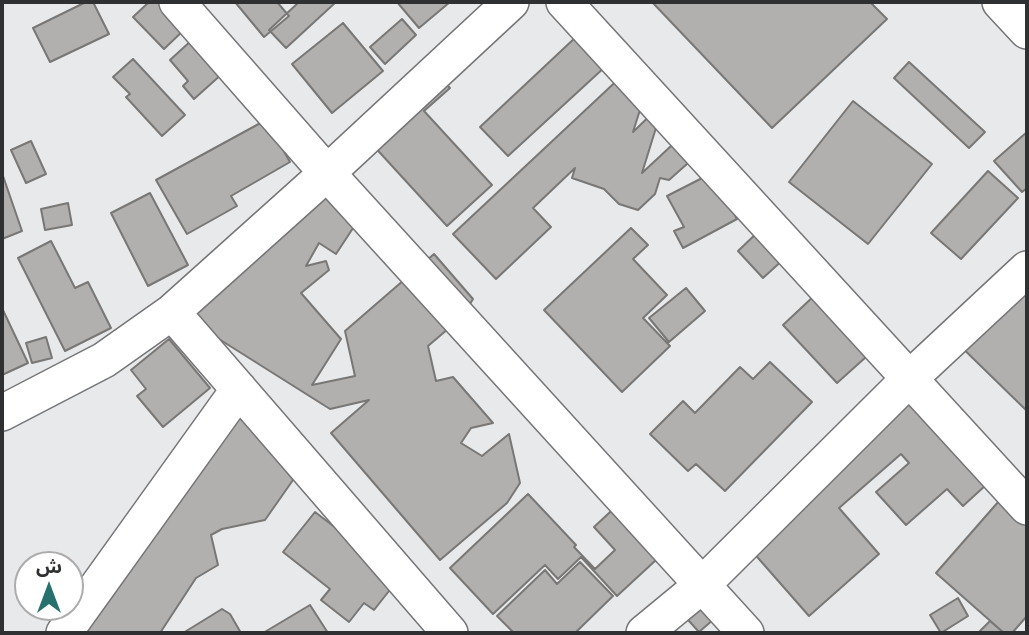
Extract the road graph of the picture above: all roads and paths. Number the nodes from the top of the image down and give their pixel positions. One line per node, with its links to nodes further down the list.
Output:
1 (177, 2): 6 (street)
2 (510, 2): 6 (street)
3 (564, 2): 9 (street)
4 (1000, 2): 5 (street)
5 (1027, 31)
6 (327, 173): 8 (street); 13 (street)
7 (1027, 269): 9 (street)
8 (172, 312): 10 (street); 11 (street)
9 (909, 379): 12 (street); 13 (street)
10 (239, 389): 14 (street); 15 (street)
11 (2, 413)
12 (1027, 507)
13 (701, 586): 16 (street); 17 (street)
14 (446, 632)
15 (64, 633)
16 (644, 633)
17 (746, 633)

